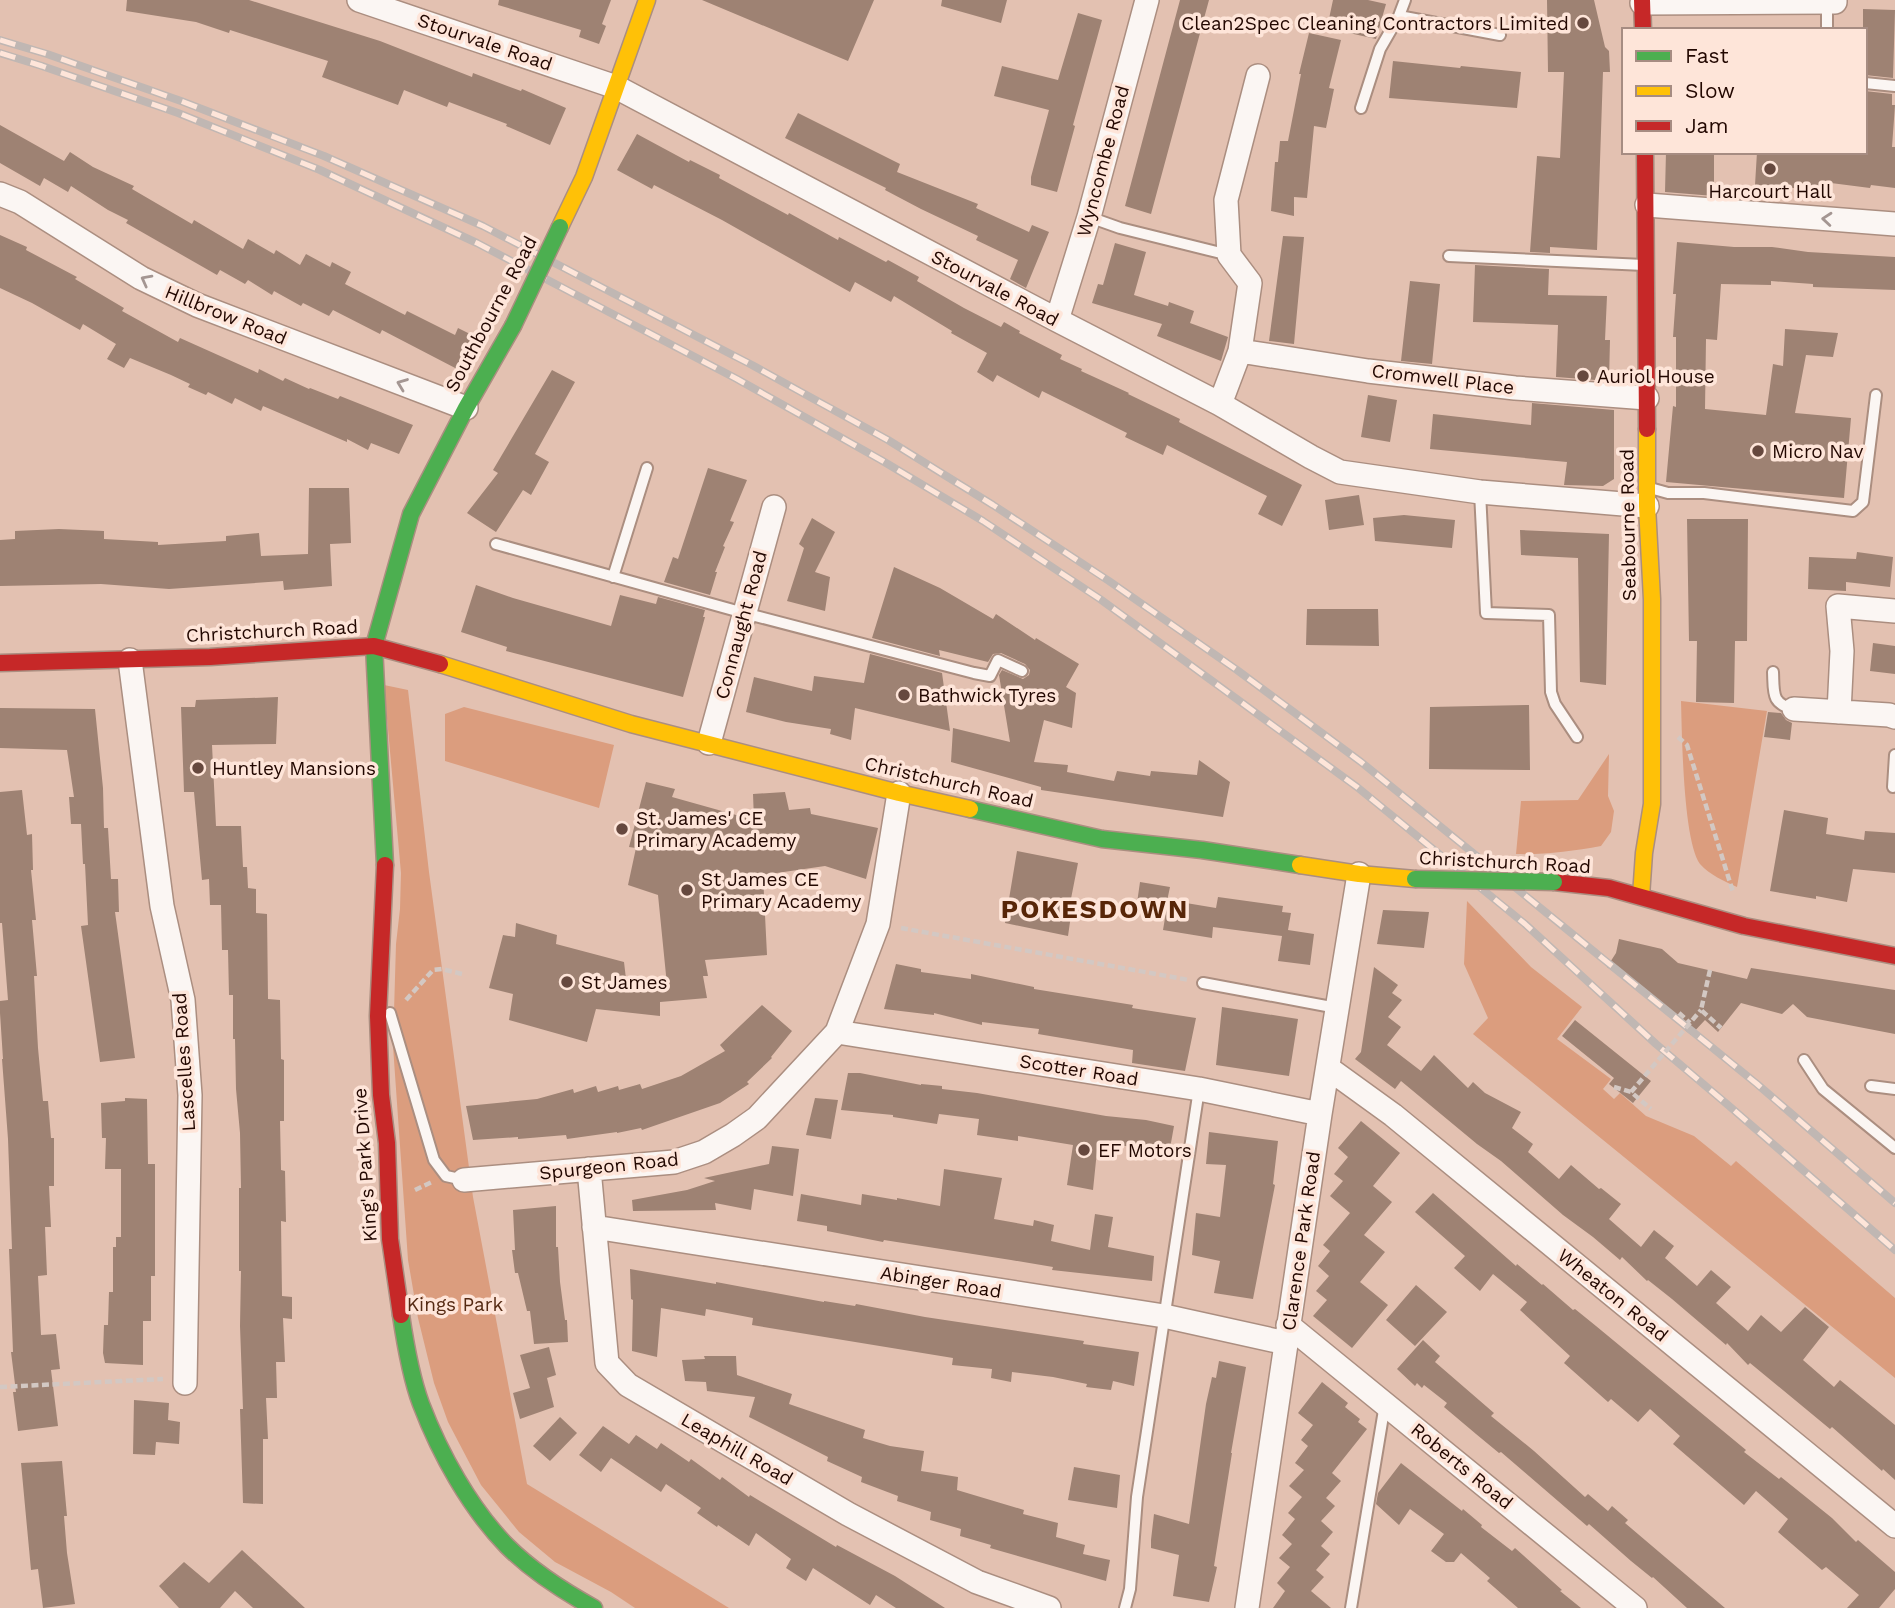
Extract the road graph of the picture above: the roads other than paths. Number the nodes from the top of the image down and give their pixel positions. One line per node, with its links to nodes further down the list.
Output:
1 (359, 0): 14 (street, Stourvale Road)
2 (647, 0): 14 (street, Southbourne Road)
3 (1147, 0): 19 (street, Wyncombe Road)
4 (1405, 0): 7 (lane)
5 (1642, 1): 6 (street); 8 (street)
6 (1831, 1): 9 (lane)
7 (1399, 16): 10 (lane); 15 (lane)
8 (1643, 28)
9 (1828, 28)
10 (1500, 35)
11 (1258, 76): 21 (street)
12 (1867, 83): 13 (lane)
13 (1895, 86)
14 (616, 87): 24 (street, Stourvale Road); 29 (street, Southbourne Road, bridge)
15 (1361, 108)
16 (1645, 154): 18 (street, Seabourne Road)
17 (0, 194): 29 (street, Hillbrow Road, one-way to 17)
18 (1647, 205): 20 (street, one-way to 18); 23 (street, Seabourne Road)
19 (1088, 217): 21 (lane); 24 (street, Wyncombe Road)
20 (1895, 224)
21 (1229, 255): 25 (street)
22 (1449, 256): 23 (lane)
23 (1647, 265): 27 (street, Seabourne Road)
24 (1057, 320): 28 (street, Stourvale Road)
25 (1240, 351): 27 (street, Cromwell Place); 28 (street)
26 (1876, 395): 32 (lane)
27 (1647, 398): 32 (street, Seabourne Road)
28 (1220, 404): 31 (street, Stourvale Road)
29 (466, 408): 38 (street, Southbourne Road)
30 (647, 468): 35 (lane)
31 (1480, 492): 32 (street, Stourvale Road); 46 (lane)
32 (1647, 496): 52 (street, Seabourne Road)
33 (774, 507): 37 (street, Connaught Road)
34 (496, 544): 35 (lane)
35 (613, 577): 37 (lane)
36 (1895, 611): 44 (street)
37 (744, 613): 41 (lane); 47 (street, Connaught Road)
38 (374, 646): 39 (street, Christchurch Road); 47 (street, Christchurch Road); 54 (street, King's Park Drive)
39 (130, 660): 40 (street, Christchurch Road); 70 (street, Lascelles Road)
40 (0, 663)
41 (1021, 671)
42 (1773, 673): 43 (lane)
43 (1794, 709): 44 (street)
44 (1839, 712): 45 (street)
45 (1895, 717)
46 (1577, 737)
47 (709, 743): 50 (street, Christchurch Road)
48 (1895, 755): 49 (lane)
49 (1893, 787)
50 (899, 793): 51 (street, Christchurch Road); 57 (street, Spurgeon Road)
51 (1359, 874): 52 (street, Christchurch Road, bridge); 56 (street, Clarence Park Road)
52 (1641, 896): 53 (street, Christchurch Road)
53 (1895, 956)
54 (380, 980): 66 (lane); 73 (street, King's Park Drive)
55 (1203, 983): 56 (lane)
56 (1336, 1008): 59 (street, Clarence Park Road)
57 (837, 1032): 61 (street, Scotter Road); 65 (street, Spurgeon Road)
58 (1804, 1060): 64 (lane)
59 (1328, 1068): 63 (street, Clarence Park Road); 72 (street, Wheaton Road)
60 (1871, 1086): 62 (lane)
61 (1199, 1089): 63 (street, Scotter Road); 68 (lane)
62 (1895, 1089)
63 (1320, 1114): 69 (street, Clarence Park Road)
64 (1895, 1148)
65 (589, 1169): 66 (street, Spurgeon Road); 67 (street, Leaphill Road)
66 (464, 1180)
67 (594, 1227): 68 (street, Abinger Road); 74 (street, Leaphill Road)
68 (1164, 1316): 69 (street, Abinger Road); 75 (lane)
69 (1287, 1334): 71 (street, Roberts Road); 76 (street, Clarence Park Road)
70 (185, 1383)
71 (1385, 1403): 77 (lane); 78 (street, Roberts Road)
72 (1895, 1527)
73 (594, 1608)
74 (1049, 1608)
75 (1125, 1608)
76 (1247, 1608)
77 (1351, 1608)
78 (1635, 1608)

